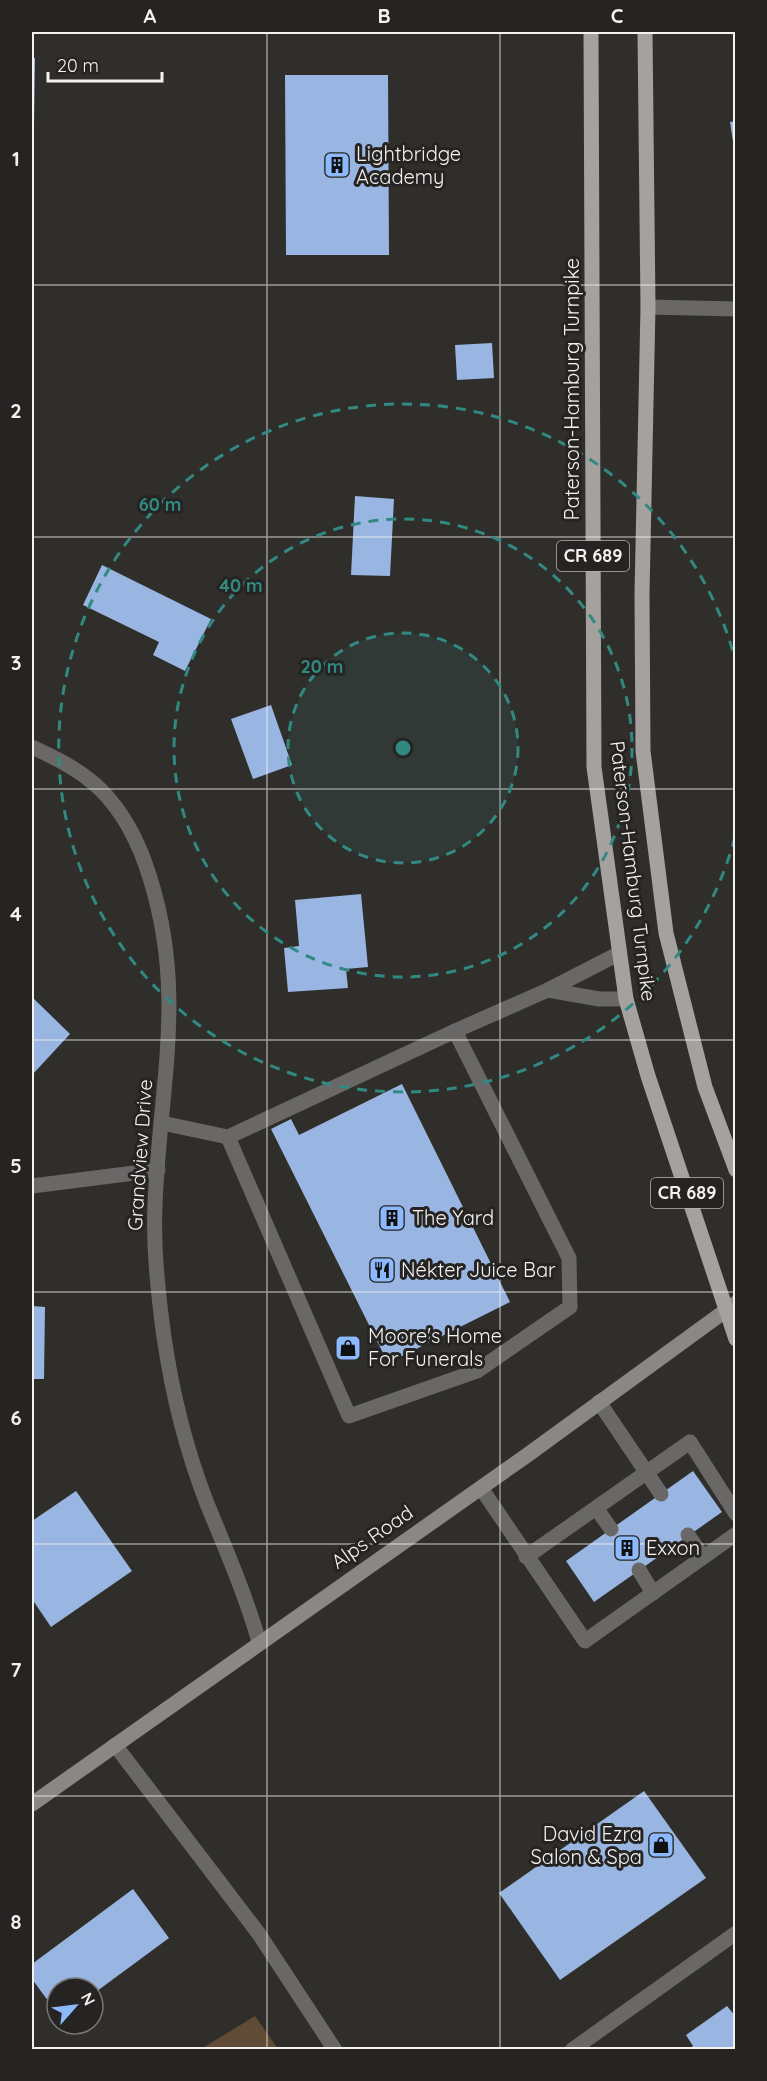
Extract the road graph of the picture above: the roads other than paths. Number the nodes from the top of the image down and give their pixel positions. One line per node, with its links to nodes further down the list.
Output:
1 (591, 32): 6 (main road, Paterson-Hamburg Turnpike / CR 689)
2 (645, 32): 3 (main road, Paterson-Hamburg Turnpike / CR 689)
3 (648, 307): 4 (street); 13 (main road, Paterson-Hamburg Turnpike / CR 689)
4 (735, 309)
5 (32, 747): 10 (street, Grandview Drive)
6 (618, 954): 7 (street); 8 (main road, Paterson-Hamburg Turnpike / CR 689)
7 (548, 990): 8 (street); 9 (street)
8 (626, 999): 15 (main road, Paterson-Hamburg Turnpike / CR 689)
9 (455, 1030): 11 (street); 11 (street)
10 (162, 1123): 11 (street); 12 (street, Grandview Drive)
11 (228, 1137)
12 (158, 1170): 14 (street); 30 (street, Grandview Drive)
13 (735, 1170)
14 (32, 1186)
15 (731, 1306): 16 (main road, Paterson-Hamburg Turnpike); 17 (main road, Alps Road)
16 (735, 1339)
17 (599, 1402): 18 (street); 19 (main road, Alps Road)
18 (647, 1473): 20 (street); 21 (street); 22 (street)
19 (481, 1488): 26 (street); 30 (main road, Alps Road)
20 (661, 1494)
21 (596, 1508): 23 (street); 26 (street)
22 (735, 1514)
23 (611, 1529)
24 (735, 1534): 27 (street)
25 (688, 1535): 27 (street)
26 (526, 1557): 29 (street)
27 (703, 1557): 29 (street)
28 (639, 1570): 29 (street)
29 (653, 1593)
30 (259, 1642): 31 (main road, Alps Road)
31 (115, 1745): 32 (main road, Alps Road); 34 (street)
32 (32, 1804)
33 (735, 1933): 35 (street)
34 (335, 2049)
35 (572, 2049)

